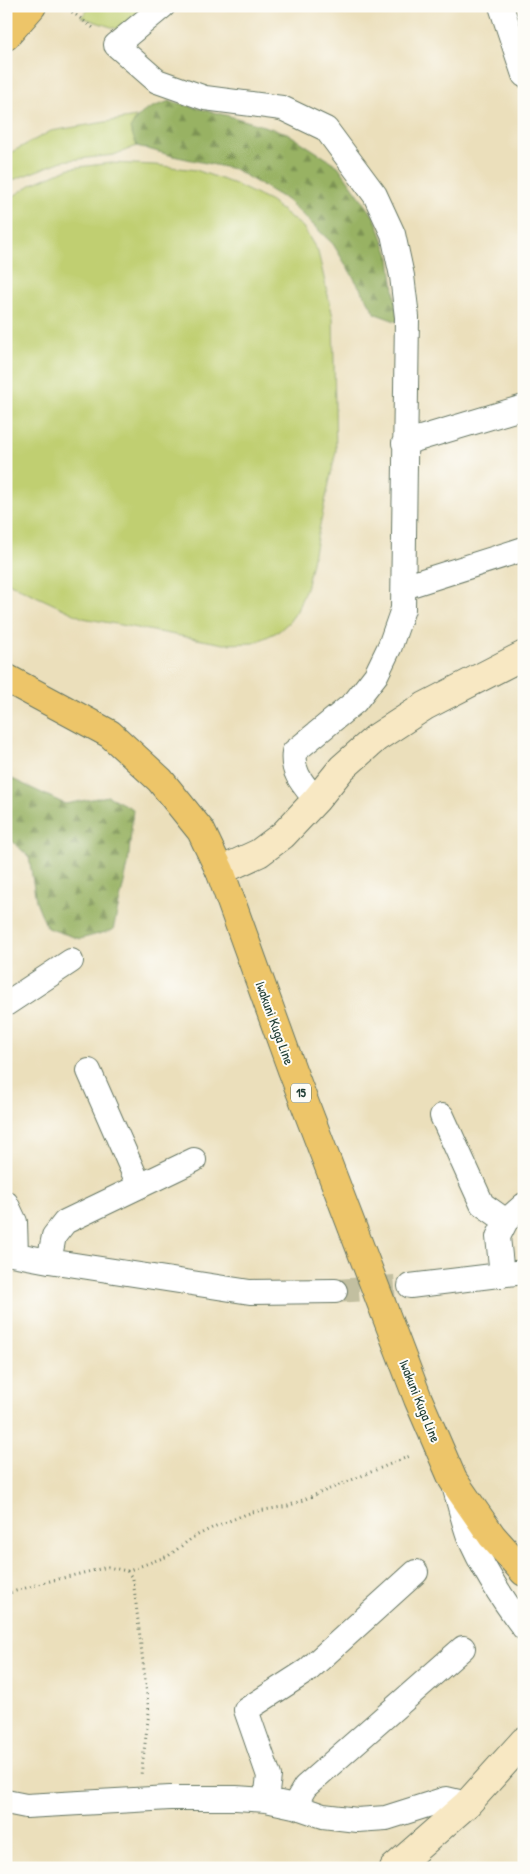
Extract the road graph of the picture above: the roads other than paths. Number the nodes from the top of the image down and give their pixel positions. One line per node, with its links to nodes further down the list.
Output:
1 (32, 6): 4 (main road)
2 (164, 6): 7 (street)
3 (501, 6): 5 (street)
4 (6, 36)
5 (524, 75)
6 (524, 406): 7 (street)
7 (404, 443): 9 (street)
8 (524, 549): 9 (street)
9 (404, 587): 12 (street)
10 (522, 660): 12 (street)
11 (6, 678): 13 (main road, Iwakuni Kuga Line / 15)
12 (316, 800): 13 (street)
13 (220, 871): 28 (main road, Iwakuni Kuga Line / 15)
14 (71, 961): 15 (street)
15 (6, 1004)
16 (89, 1071): 19 (street)
17 (442, 1116): 22 (street)
18 (194, 1160): 19 (street)
19 (139, 1185): 24 (street)
20 (6, 1203): 23 (street)
21 (524, 1205): 22 (street)
22 (506, 1221): 25 (street)
23 (11, 1254): 24 (street)
24 (49, 1261): 27 (street)
25 (513, 1274): 26 (street)
26 (410, 1286)
27 (335, 1291)
28 (453, 1480): 30 (main road, Iwakuni Kuga Line / 15); 31 (street)
29 (416, 1572): 34 (street)
30 (524, 1572)
31 (524, 1628)
32 (463, 1648): 37 (street)
33 (524, 1741): 36 (street)
34 (266, 1800): 35 (street); 37 (street)
35 (6, 1802)
36 (467, 1804): 37 (street); 38 (street)
37 (294, 1806)
38 (394, 1868)

